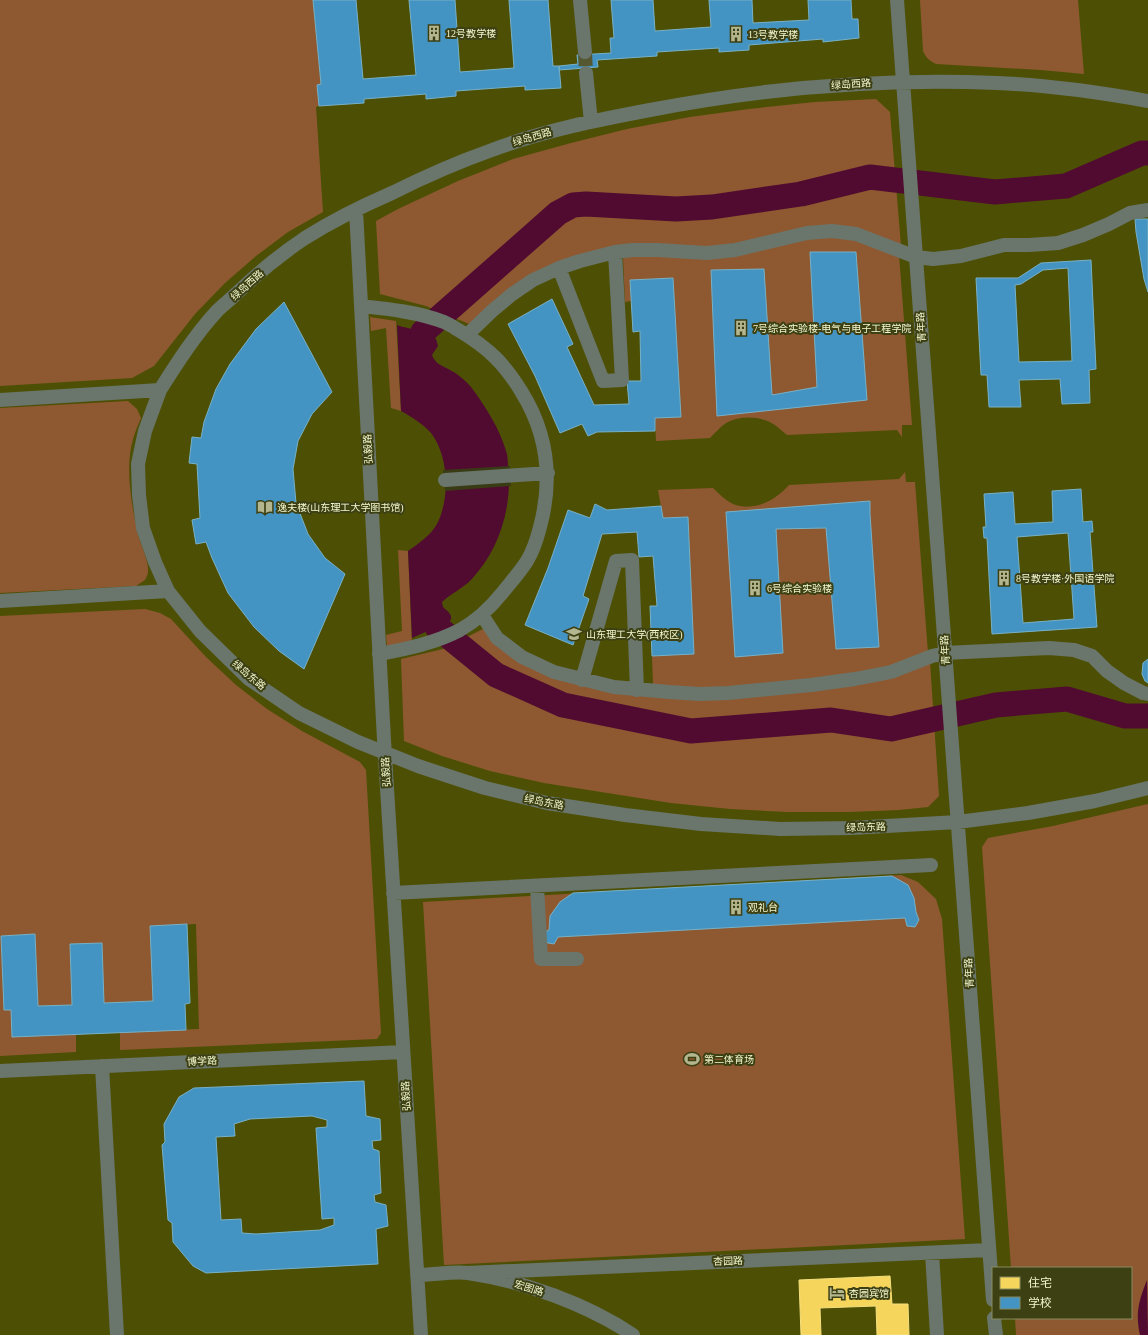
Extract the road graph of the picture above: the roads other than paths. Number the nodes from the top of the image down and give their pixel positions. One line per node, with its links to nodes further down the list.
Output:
1 (580, 0): 3 (street)
2 (897, 0): 5 (street, 青年路)
3 (585, 52)
4 (586, 72): 7 (street)
5 (903, 82): 6 (street, 绿岛西路); 7 (street, 绿岛西路); 11 (street, 青年路)
6 (1148, 101)
7 (591, 122): 8 (street, 绿岛西路)
8 (356, 210): 13 (street, 弘毅路); 15 (street, 绿岛西路)
9 (1148, 210): 11 (street)
10 (615, 252): 11 (street); 12 (street); 12 (street)
11 (916, 257): 22 (street, 青年路)
12 (558, 268): 14 (street)
13 (361, 306): 14 (street); 23 (street, 弘毅路)
14 (467, 336): 17 (street)
15 (160, 390): 16 (street); 19 (street, 绿岛西路)
16 (0, 400)
17 (548, 473): 18 (street); 21 (street)
18 (445, 480)
19 (168, 591): 20 (street); 27 (street, 绿岛东路)
20 (0, 601)
21 (482, 615): 23 (street); 24 (street)
22 (945, 653): 25 (street); 26 (street); 29 (street, 青年路)
23 (379, 654): 27 (street, 弘毅路)
24 (582, 680): 25 (street); 25 (street)
25 (636, 690)
26 (1148, 694)
27 (384, 753): 29 (street, 绿岛东路); 32 (street, 弘毅路)
28 (1148, 788): 29 (street, 绿岛东路)
29 (958, 822): 37 (street, 青年路)
30 (931, 864): 31 (street)
31 (537, 886): 32 (street); 33 (street)
32 (393, 893): 34 (street, 弘毅路)
33 (577, 959)
34 (403, 1052): 35 (street, 博学路); 40 (street, 弘毅路)
35 (102, 1066): 36 (street, 博学路); 43 (street)
36 (0, 1070)
37 (989, 1250): 38 (street, 杏园路); 41 (street, 青年路)
38 (932, 1253): 39 (street, 杏园路); 46 (street)
39 (467, 1273): 40 (street, 宏图路); 45 (street, 宏图路)
40 (417, 1275): 44 (street, 弘毅路)
41 (992, 1288)
42 (994, 1319): 47 (street)
43 (117, 1335)
44 (421, 1335)
45 (633, 1335)
46 (937, 1335)
47 (996, 1335)

